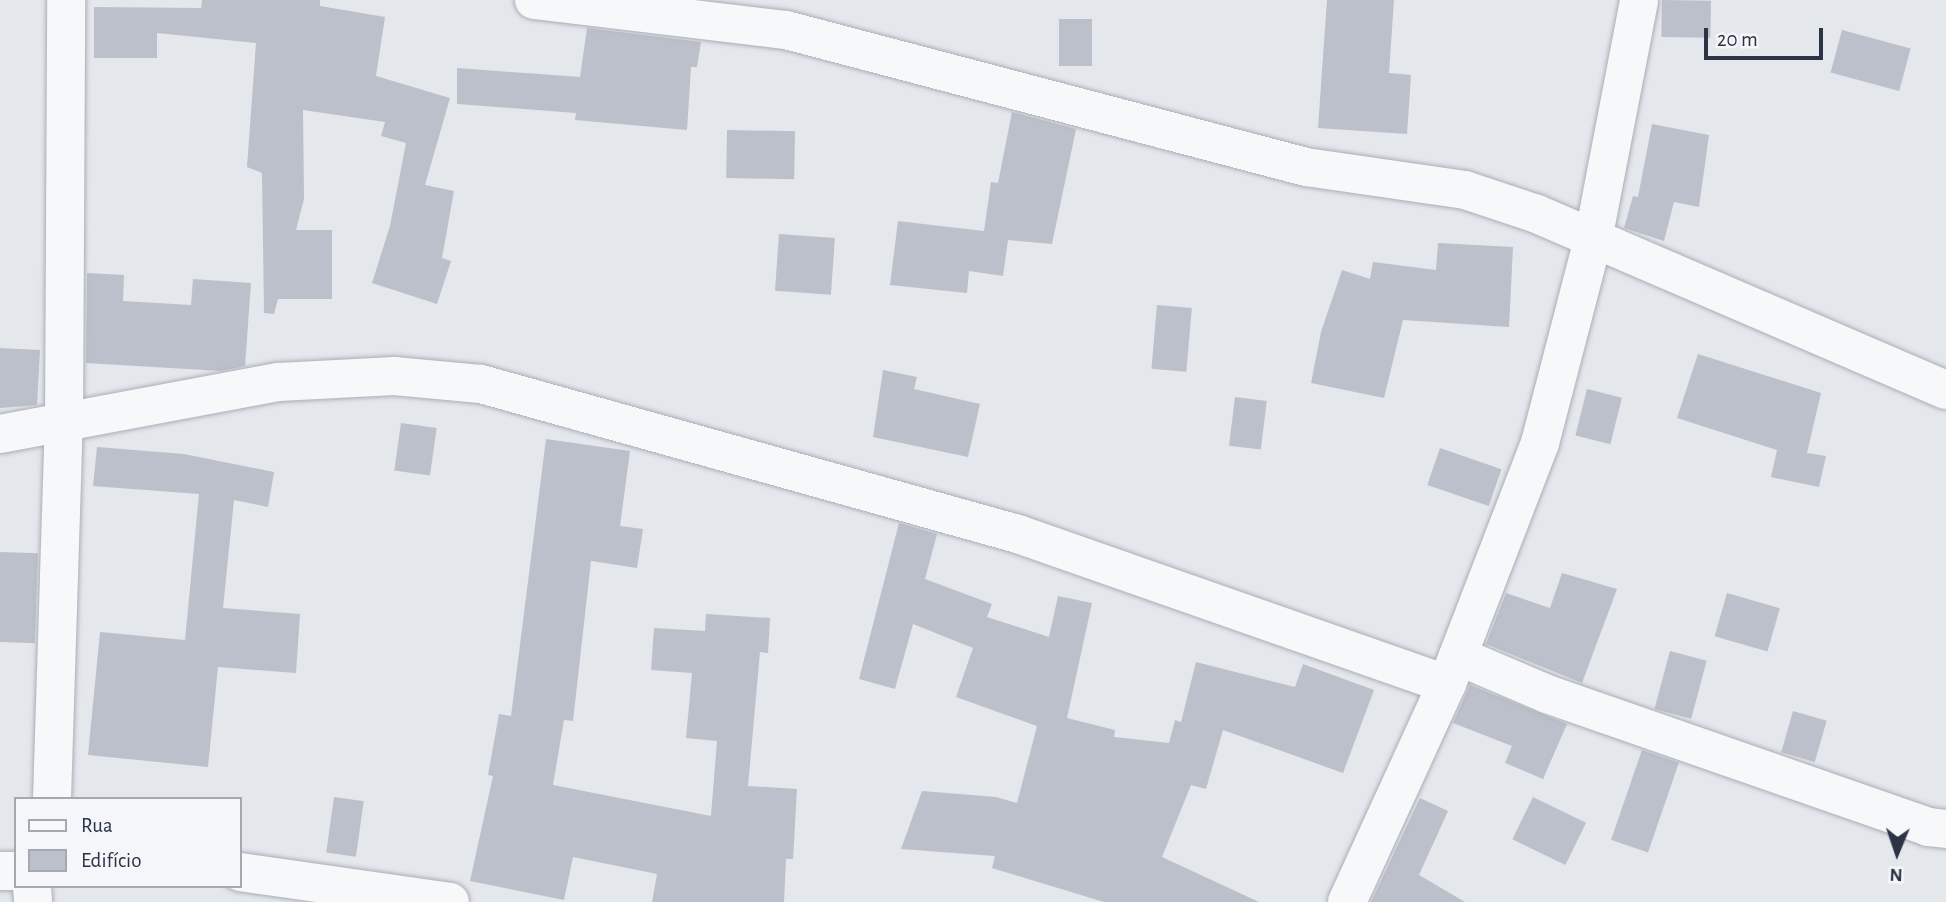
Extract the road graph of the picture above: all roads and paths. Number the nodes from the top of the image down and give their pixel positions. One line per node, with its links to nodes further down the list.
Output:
1 (66, 0): 6 (street)
2 (534, 0): 4 (street)
3 (1639, 0): 4 (street)
4 (1593, 240): 5 (street); 8 (street)
5 (1946, 390)
6 (64, 425): 7 (street); 8 (street); 9 (street)
7 (0, 434)
8 (1452, 670): 10 (street); 13 (street)
9 (52, 797)
10 (1946, 829)
11 (242, 872): 12 (street)
12 (450, 902)
13 (1347, 902)

